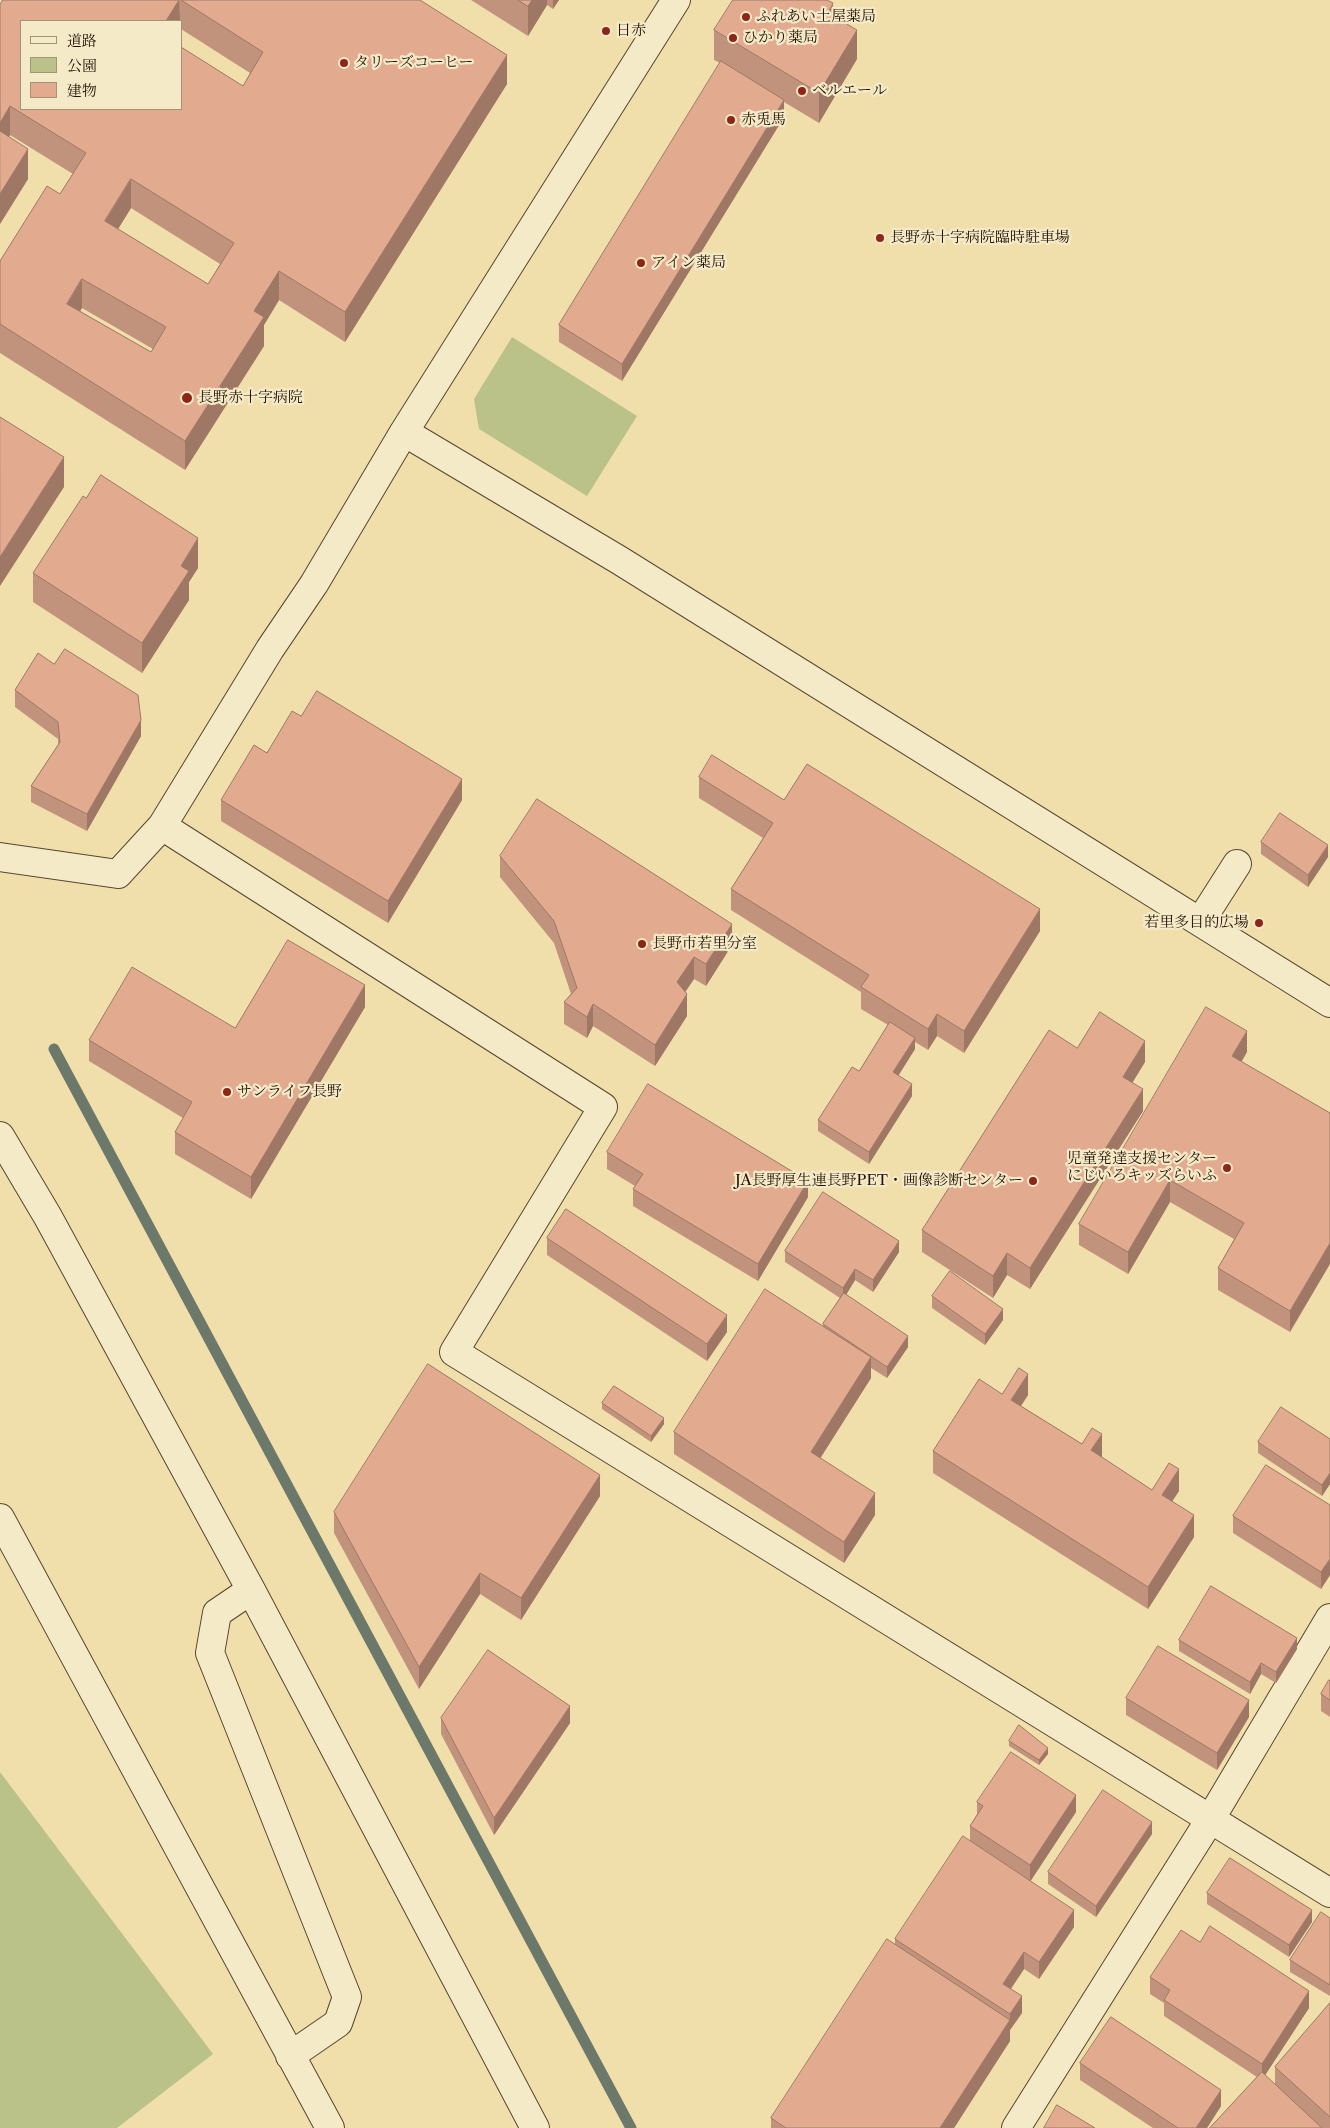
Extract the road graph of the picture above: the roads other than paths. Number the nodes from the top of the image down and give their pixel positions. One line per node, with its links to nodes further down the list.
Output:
1 (676, 0): 2 (street)
2 (404, 432): 3 (street); 6 (street)
3 (162, 826): 4 (street); 12 (street)
4 (0, 857)
5 (1237, 864): 6 (street)
6 (1200, 922): 7 (street)
7 (1330, 1003)
8 (0, 1136): 10 (street)
9 (0, 1518): 14 (street)
10 (251, 1590): 14 (street); 16 (street)
11 (1330, 1618): 12 (street)
12 (1212, 1818): 13 (street); 17 (street)
13 (1330, 1893)
14 (290, 2056): 15 (street)
15 (330, 2128)
16 (535, 2128)
17 (1016, 2128)

